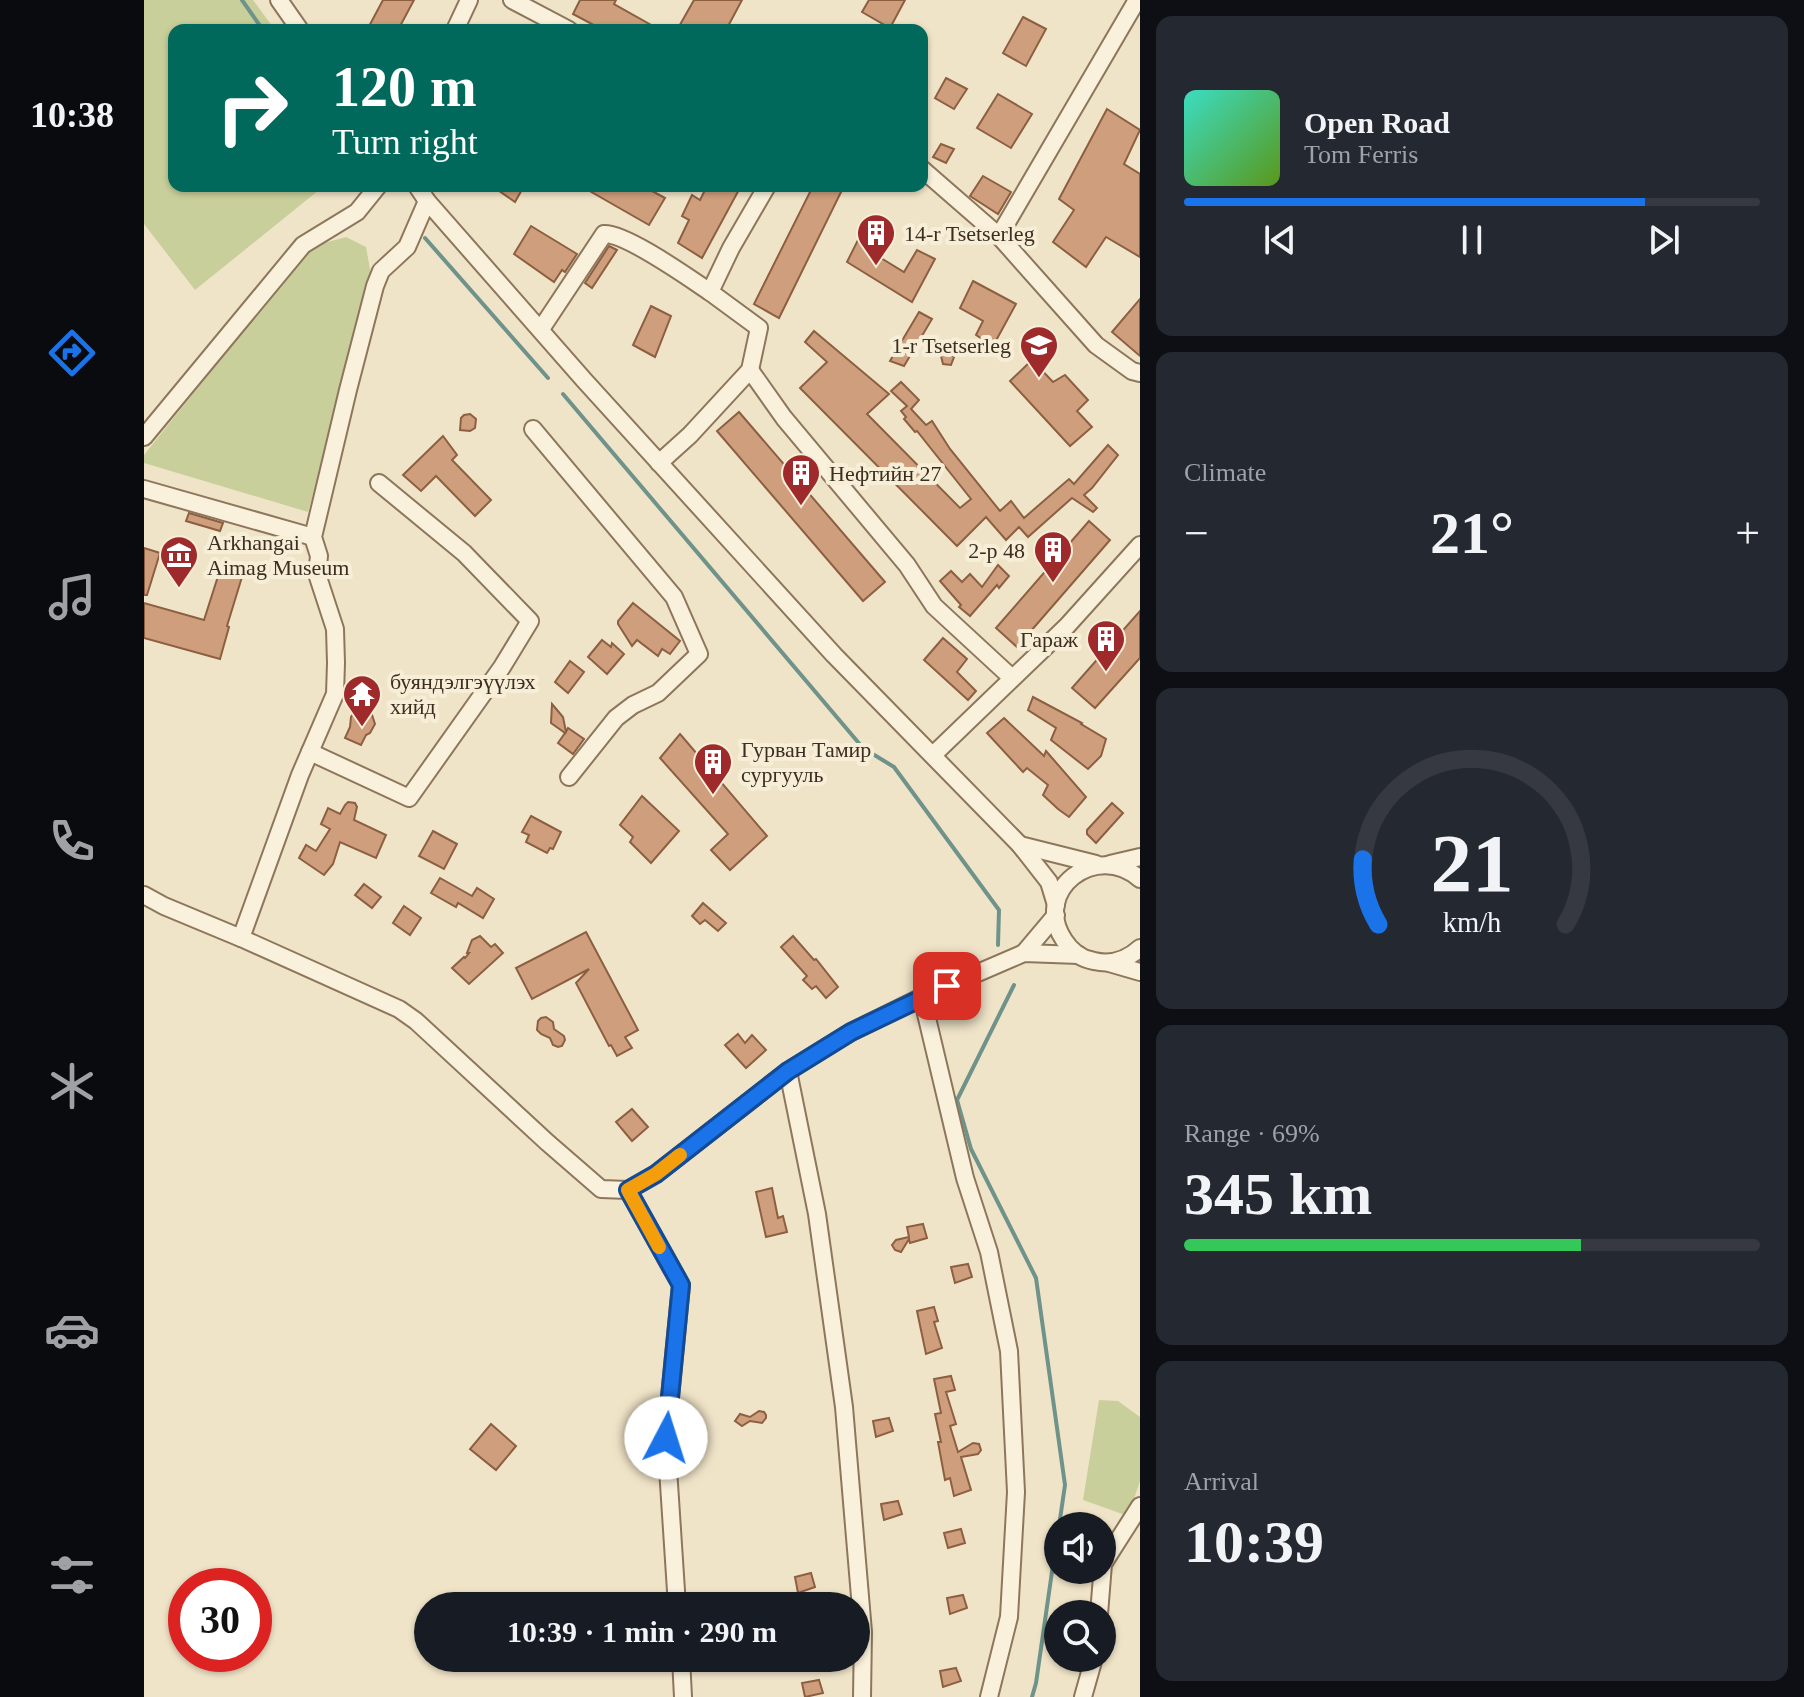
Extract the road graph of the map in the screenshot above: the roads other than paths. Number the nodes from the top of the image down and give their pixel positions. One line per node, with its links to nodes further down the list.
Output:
1 (279, 0): 5 (street)
2 (469, 0): 6 (street)
3 (512, 0): 7 (street)
4 (1137, 0): 13 (street)
5 (296, 24)
6 (458, 24)
7 (558, 24)
8 (928, 174): 13 (street)
9 (373, 192): 19 (street)
10 (421, 192): 12 (street)
11 (764, 192): 14 (street)
12 (427, 201): 15 (street); 23 (street)
13 (999, 236): 17 (street)
14 (710, 292): 15 (street); 16 (street)
15 (541, 329): 20 (street)
16 (750, 370): 20 (street); 25 (street)
17 (1140, 373)
18 (533, 429): 28 (street)
19 (144, 437)
20 (659, 463): 27 (street)
21 (379, 483): 26 (street)
22 (144, 489): 23 (street)
23 (313, 537): 26 (street)
24 (1140, 545): 25 (street)
25 (1012, 678): 27 (street)
26 (310, 752): 35 (street)
27 (933, 755): 29 (street)
28 (569, 777)
29 (1020, 845): 31 (street); 34 (street)
30 (1140, 857): 31 (street)
31 (1104, 864): 32 (street); 34 (street)
32 (1140, 879)
33 (144, 895): 35 (street)
34 (1056, 910): 37 (street); 38 (street)
35 (241, 938): 43 (street)
36 (1140, 948): 39 (street)
37 (1024, 953): 38 (street); 41 (street)
38 (1079, 955): 39 (street)
39 (1108, 963): 40 (street)
40 (1140, 972)
41 (922, 997): 42 (street); 51 (street)
42 (788, 1071): 43 (street); 50 (street)
43 (628, 1190): 45 (street)
44 (1140, 1506): 46 (street)
45 (676, 1592)
46 (1100, 1600)
47 (682, 1672): 49 (street)
48 (1090, 1672): 52 (street)
49 (683, 1697)
50 (862, 1697)
51 (989, 1697)
52 (1083, 1697)

